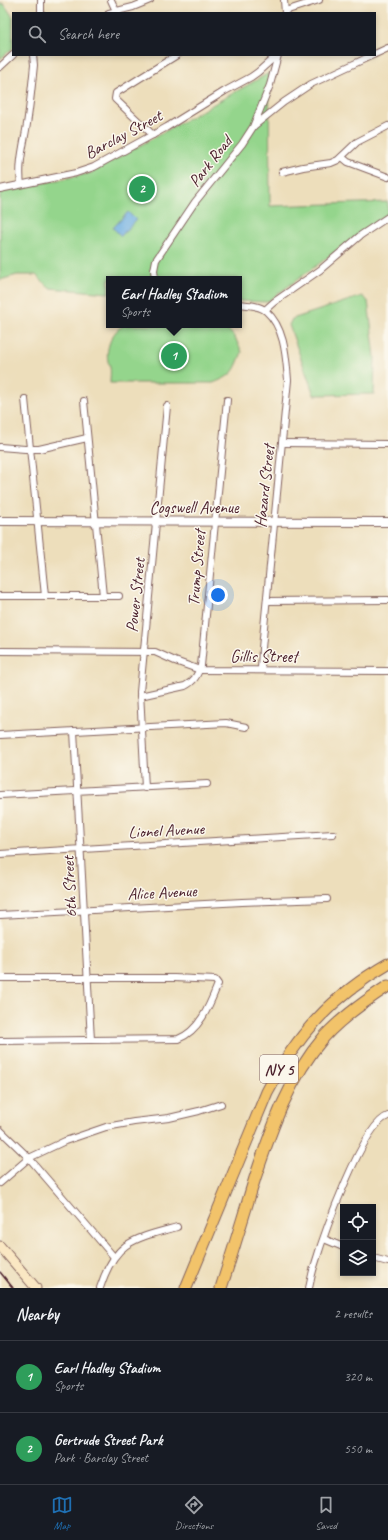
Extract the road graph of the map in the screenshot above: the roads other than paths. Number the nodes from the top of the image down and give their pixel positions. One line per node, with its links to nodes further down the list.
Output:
1 (41, 0): 7 (street)
2 (111, 0): 6 (street)
3 (150, 0): 6 (street)
4 (284, 0): 9 (street)
5 (319, 0): 9 (street)
6 (116, 11): 8 (street)
7 (41, 12)
8 (112, 12)
9 (285, 12)
10 (388, 48): 11 (street)
11 (376, 54)
12 (12, 56): 18 (street)
13 (33, 56): 25 (street)
14 (175, 56): 21 (street)
15 (276, 56): 21 (street, Barclay Street)
16 (277, 56): 20 (street, Park Road)
17 (372, 56): 20 (street)
18 (0, 67)
19 (388, 126): 22 (street)
20 (253, 127): 28 (street, Park Road)
21 (153, 135): 25 (street, Barclay Street)
22 (342, 157): 23 (street); 24 (street)
23 (282, 172)
24 (388, 177)
25 (21, 184): 26 (street, Barclay Street)
26 (0, 189)
27 (388, 217): 30 (street)
28 (155, 276)
29 (242, 304): 30 (street)
30 (266, 310): 36 (street, Hazard Street)
31 (26, 398): 39 (street)
32 (226, 400): 44 (street, Trump Street)
33 (84, 401): 35 (street)
34 (167, 406): 43 (street, Power Street)
35 (87, 438): 39 (street); 42 (street)
36 (282, 443): 37 (street); 45 (street, Hazard Street)
37 (388, 444)
38 (0, 447): 39 (street)
39 (31, 449): 41 (street)
40 (0, 521): 41 (street, Cogswell Avenue)
41 (38, 521): 42 (street, Cogswell Avenue); 48 (street)
42 (95, 522): 43 (street, Cogswell Avenue); 49 (street)
43 (157, 522): 44 (street, Cogswell Avenue); 54 (street, Power Street)
44 (215, 522): 45 (street, Cogswell Avenue); 55 (street, Trump Street)
45 (274, 522): 46 (street, Cogswell Avenue); 52 (street, Hazard Street)
46 (388, 522)
47 (0, 596): 48 (street)
48 (45, 596): 49 (street)
49 (103, 596): 50 (street)
50 (119, 596)
51 (388, 600): 52 (street)
52 (267, 601): 56 (street, Hazard Street)
53 (0, 651): 54 (street, Gillis Street)
54 (144, 652): 55 (street, Gillis Street); 58 (street, Power Street)
55 (200, 670): 56 (street, Gillis Street); 58 (street)
56 (261, 670): 57 (street, Gillis Street)
57 (388, 671)
58 (140, 696): 59 (street, Power Street)
59 (141, 727): 60 (street); 61 (street); 64 (street, Power Street)
60 (246, 727)
61 (74, 731): 62 (street); 65 (street, 6th Street)
62 (0, 735)
63 (207, 784): 64 (street)
64 (145, 788): 65 (street)
65 (78, 791): 66 (street); 68 (street, 6th Street)
66 (0, 795)
67 (333, 834): 68 (street, Lionel Avenue)
68 (81, 848): 69 (street, Lionel Avenue); 71 (street, 6th Street)
69 (0, 854)
70 (327, 899): 71 (street, Alice Avenue)
71 (84, 910): 72 (street, Alice Avenue); 74 (street, 6th Street)
72 (0, 915)
73 (388, 964): 93 (highway, NY 5)
74 (88, 977): 75 (street); 77 (street, 6th Street); 77 (street)
75 (0, 978)
76 (388, 986): 94 (highway, NY 5)
77 (91, 1040): 78 (street)
78 (0, 1041)
79 (221, 1104): 82 (street)
80 (388, 1116): 85 (street)
81 (0, 1130): 82 (street)
82 (29, 1158): 83 (street); 88 (street)
83 (0, 1183)
84 (176, 1227): 88 (street)
85 (324, 1240): 87 (street); 95 (street)
86 (0, 1246): 91 (main road)
87 (340, 1246)
88 (114, 1257): 92 (street)
89 (376, 1259): 90 (street)
90 (388, 1262)
91 (36, 1288)
92 (100, 1288)
93 (186, 1288)
94 (221, 1288)
95 (310, 1288)

